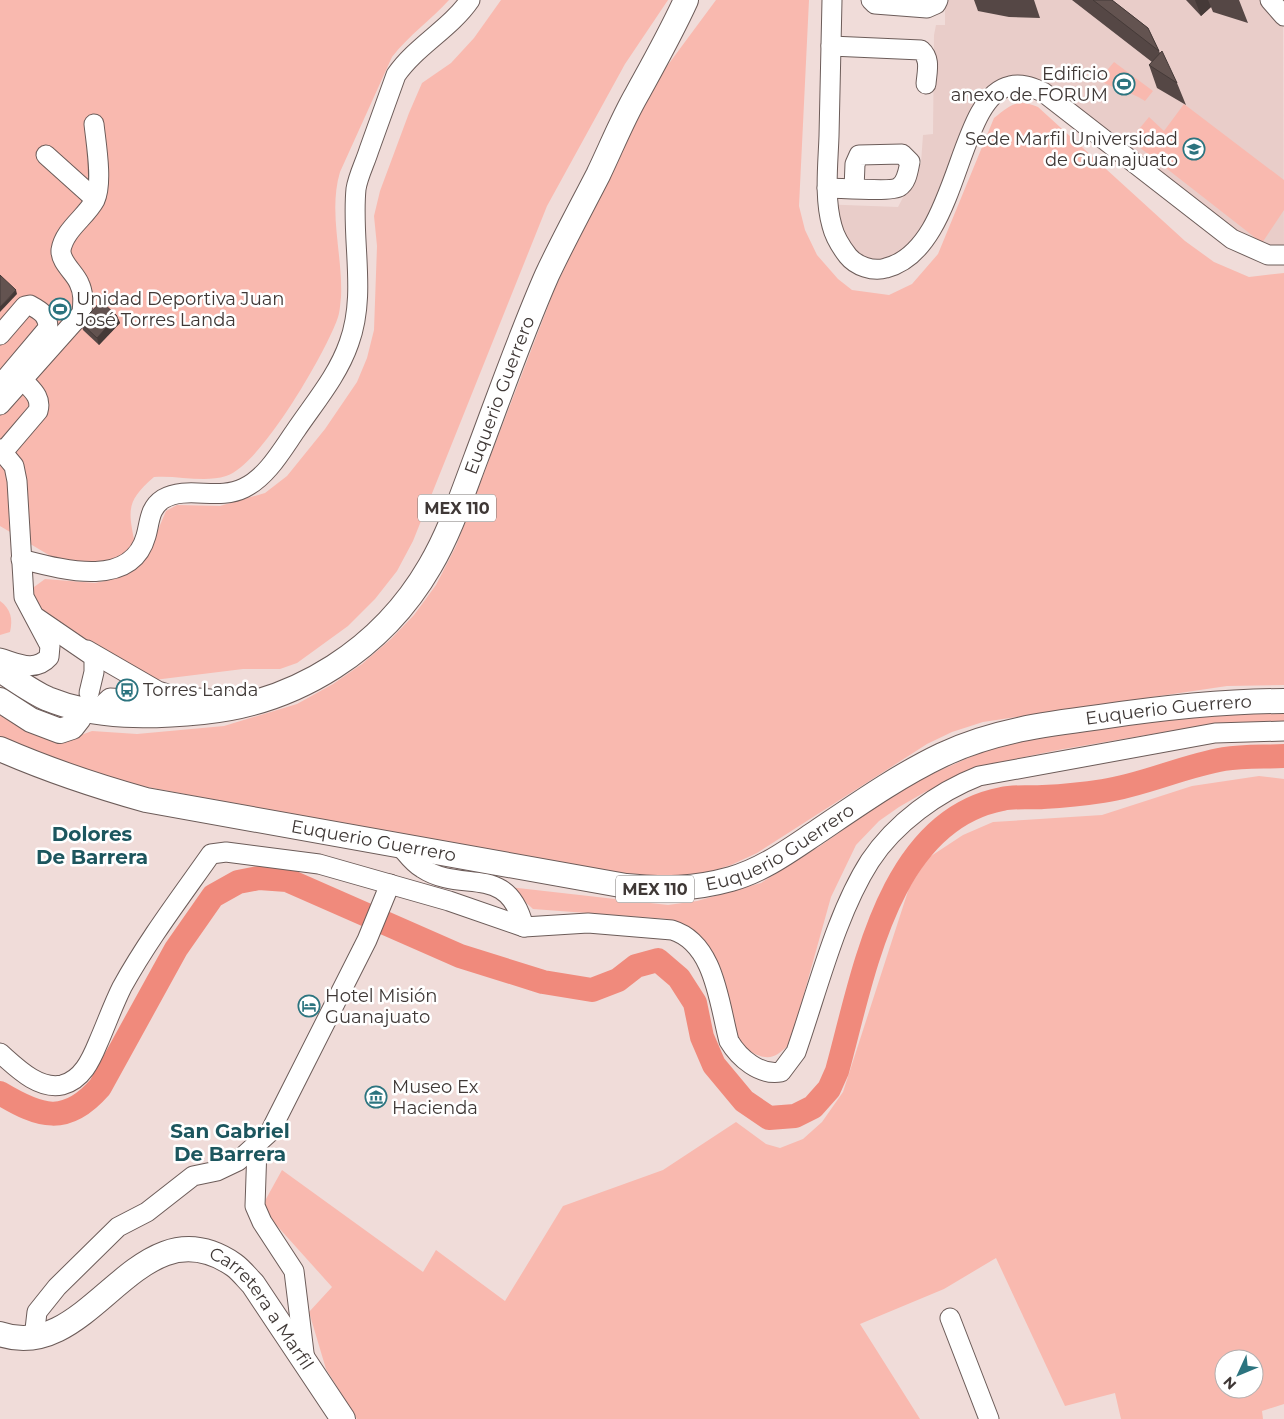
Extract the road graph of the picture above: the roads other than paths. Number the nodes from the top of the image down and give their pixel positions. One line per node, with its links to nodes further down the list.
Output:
1 (470, 0): 20 (street)
2 (686, 0): 27 (main road, Euquerio Guerrero / MEX 110)
3 (832, 0): 8 (street)
4 (871, 0): 5 (street)
5 (938, 0)
6 (1270, 0): 7 (street)
7 (1284, 16)
8 (831, 46): 9 (street); 12 (street)
9 (926, 84)
10 (94, 124): 14 (street)
11 (46, 155): 14 (street)
12 (827, 188): 13 (street); 15 (street)
13 (854, 189)
14 (95, 199): 17 (street)
15 (1284, 255)
16 (0, 335): 17 (street)
17 (8, 375): 18 (street); 19 (street)
18 (0, 406)
19 (1, 450): 20 (street)
20 (21, 559): 21 (street)
21 (36, 618): 22 (street); 23 (street)
22 (87, 650): 27 (street); 28 (street)
23 (0, 658)
24 (0, 670): 28 (main road, Euquerio Guerrero / MEX 110)
25 (0, 700): 28 (main road)
26 (1284, 701): 31 (main road, Euquerio Guerrero / MEX 110)
27 (255, 703): 28 (main road, Euquerio Guerrero / MEX 110)
28 (88, 707)
29 (1284, 731): 33 (street)
30 (0, 749): 31 (main road, Euquerio Guerrero / MEX 110)
31 (400, 846): 33 (street)
32 (390, 884): 33 (street); 34 (street); 35 (street)
33 (524, 927)
34 (0, 1053)
35 (257, 1147): 38 (street); 39 (street)
36 (950, 1318): 41 (street)
37 (0, 1334): 38 (main road, Carretera a Marfil)
38 (34, 1338): 39 (main road, Carretera a Marfil)
39 (305, 1363): 40 (main road, Carretera a Marfil)
40 (343, 1419)
41 (989, 1419)

